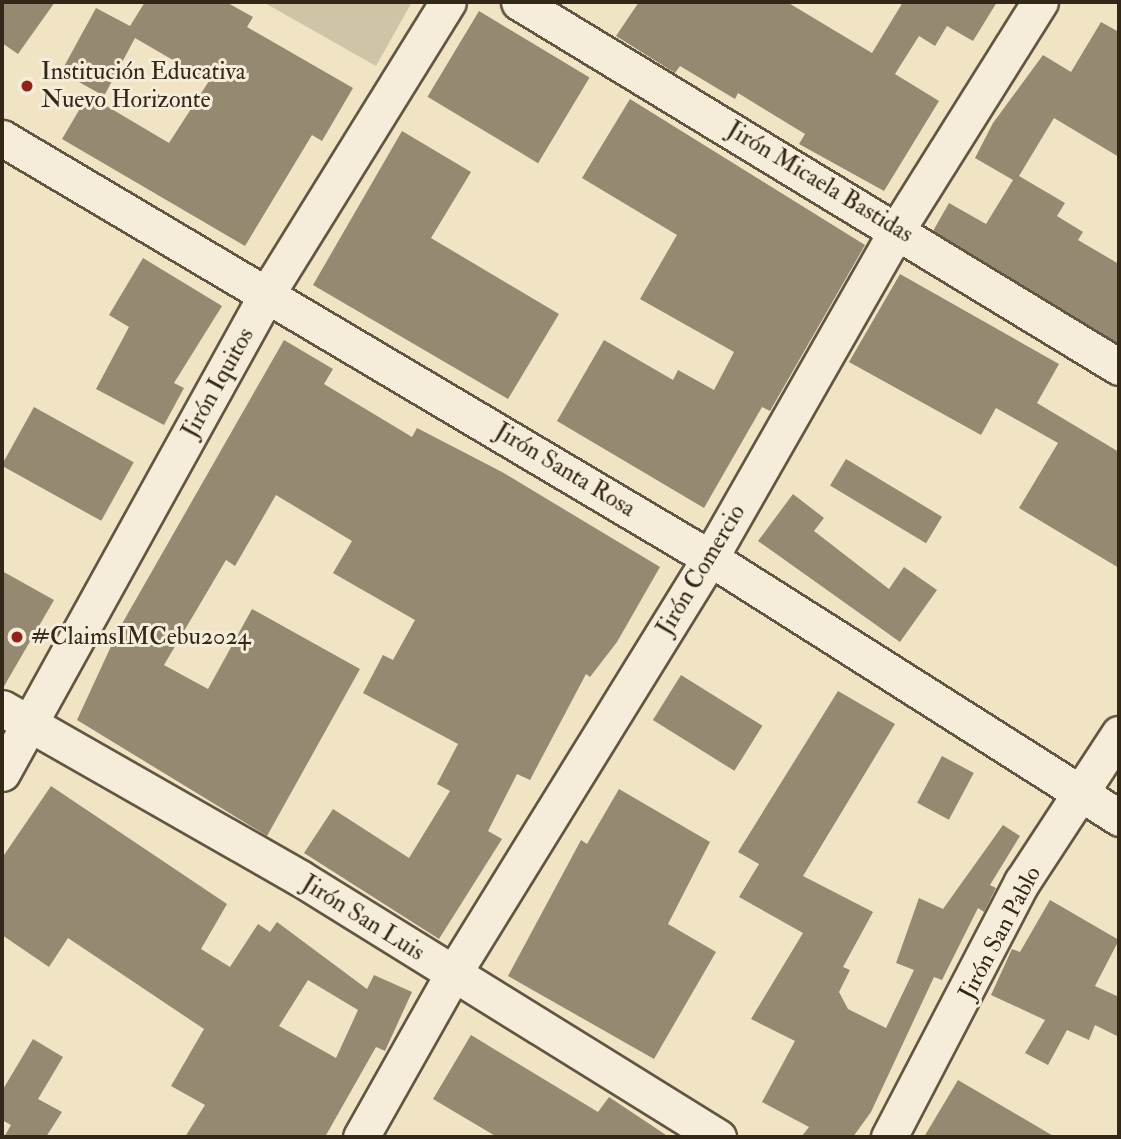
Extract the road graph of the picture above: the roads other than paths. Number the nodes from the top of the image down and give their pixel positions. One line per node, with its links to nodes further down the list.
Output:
1 (448, 2): 6 (street, Jirón Iquitos)
2 (519, 2): 5 (street, Jirón Micaela Bastidas)
3 (1040, 2): 5 (street, Jirón Comercio)
4 (2, 138): 6 (street, Jirón Santa Rosa)
5 (898, 228): 7 (street, Jirón Micaela Bastidas); 8 (street, Jirón Comercio)
6 (268, 292): 8 (street, Jirón Santa Rosa); 9 (street, Jirón Iquitos)
7 (1119, 367)
8 (710, 558): 12 (street, Jirón Santa Rosa); 14 (street, Jirón Comercio)
9 (15, 715): 11 (street, Jirón Iquitos); 14 (street, Jirón San Luis)
10 (1119, 734): 12 (street, Jirón San Pablo)
11 (2, 773)
12 (1082, 795): 13 (street, Jirón Santa Rosa); 17 (street, Jirón San Pablo)
13 (1119, 818)
14 (453, 974): 15 (street, Jirón Comercio); 16 (street, Jirón San Luis)
15 (361, 1137)
16 (718, 1137)
17 (889, 1137)

